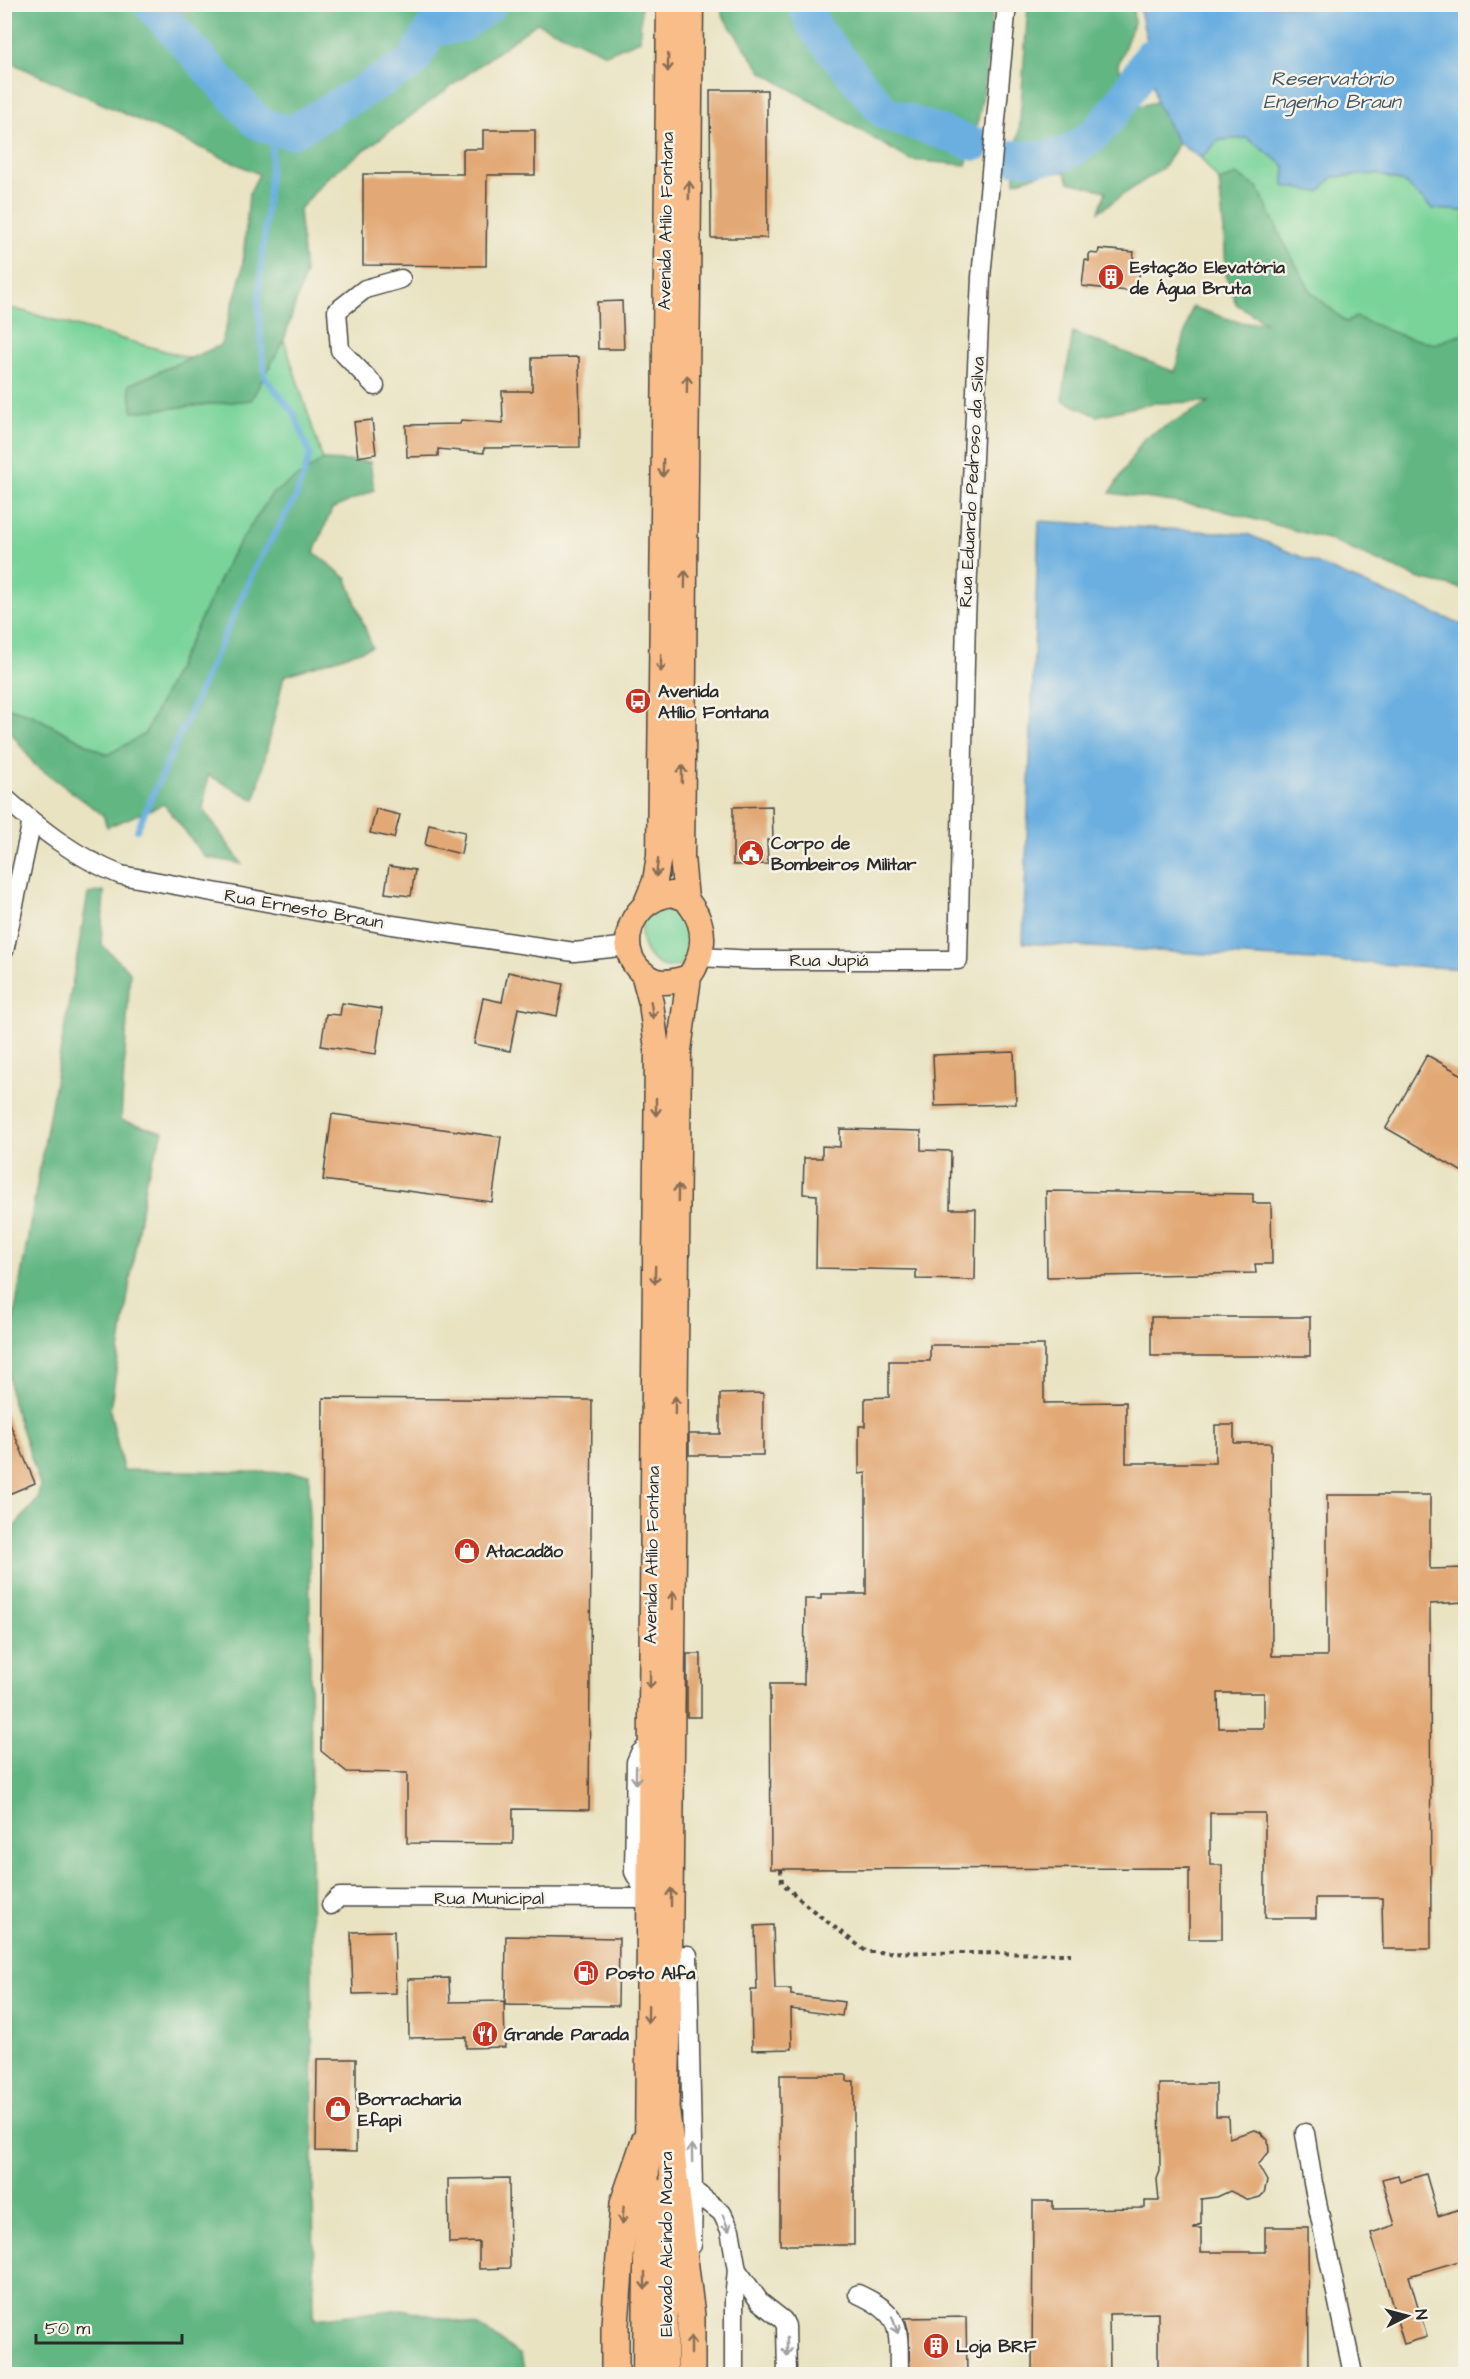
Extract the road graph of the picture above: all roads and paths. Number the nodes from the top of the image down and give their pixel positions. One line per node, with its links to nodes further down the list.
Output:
1 (669, 4): 9 (main road, Avenida Atílio Fontana, one-way to 9)
2 (691, 4): 8 (main road, Avenida Atílio Fontana, one-way to 2)
3 (1006, 4): 12 (street, Rua Eduardo Pedroso da Silva)
4 (401, 279): 5 (street)
5 (375, 386)
6 (4, 796): 7 (street, Rua Ernesto Braun)
7 (32, 821): 10 (street, Rua Ernesto Braun); 11 (street)
8 (686, 899): 9 (main road); 13 (main road)
9 (646, 903): 10 (main road)
10 (629, 946): 14 (main road)
11 (4, 951)
12 (958, 960): 13 (street, Rua Jupiá)
13 (695, 967): 14 (main road); 19 (main road, Avenida Atílio Fontana, one-way to 13)
14 (643, 973): 16 (main road, Avenida Atílio Fontana, one-way to 16)
15 (781, 1869): 18 (path)
16 (650, 1895): 17 (street, Rua Municipal); 22 (main road, Avenida Atílio Fontana, one-way to 22)
17 (332, 1905)
18 (1071, 1954)
19 (679, 1955): 20 (main road, Avenida Atílio Fontana); 23 (street, one-way to 19)
20 (666, 2113): 26 (highway); 29 (main road, Elevado Alcindo Moura)
21 (1305, 2133): 34 (street)
22 (646, 2139): 27 (highway, one-way to 27); 28 (main road, Elevado Alcindo Moura, one-way to 28)
23 (693, 2190): 24 (street, one-way to 24); 26 (street)
24 (737, 2270): 31 (street); 32 (street, one-way to 32)
25 (858, 2294): 33 (street, one-way to 33)
26 (691, 2316): 30 (highway, one-way to 26)
27 (615, 2374)
28 (645, 2374)
29 (665, 2374)
30 (691, 2374)
31 (734, 2374)
32 (787, 2374)
33 (899, 2374)
34 (1353, 2374)

